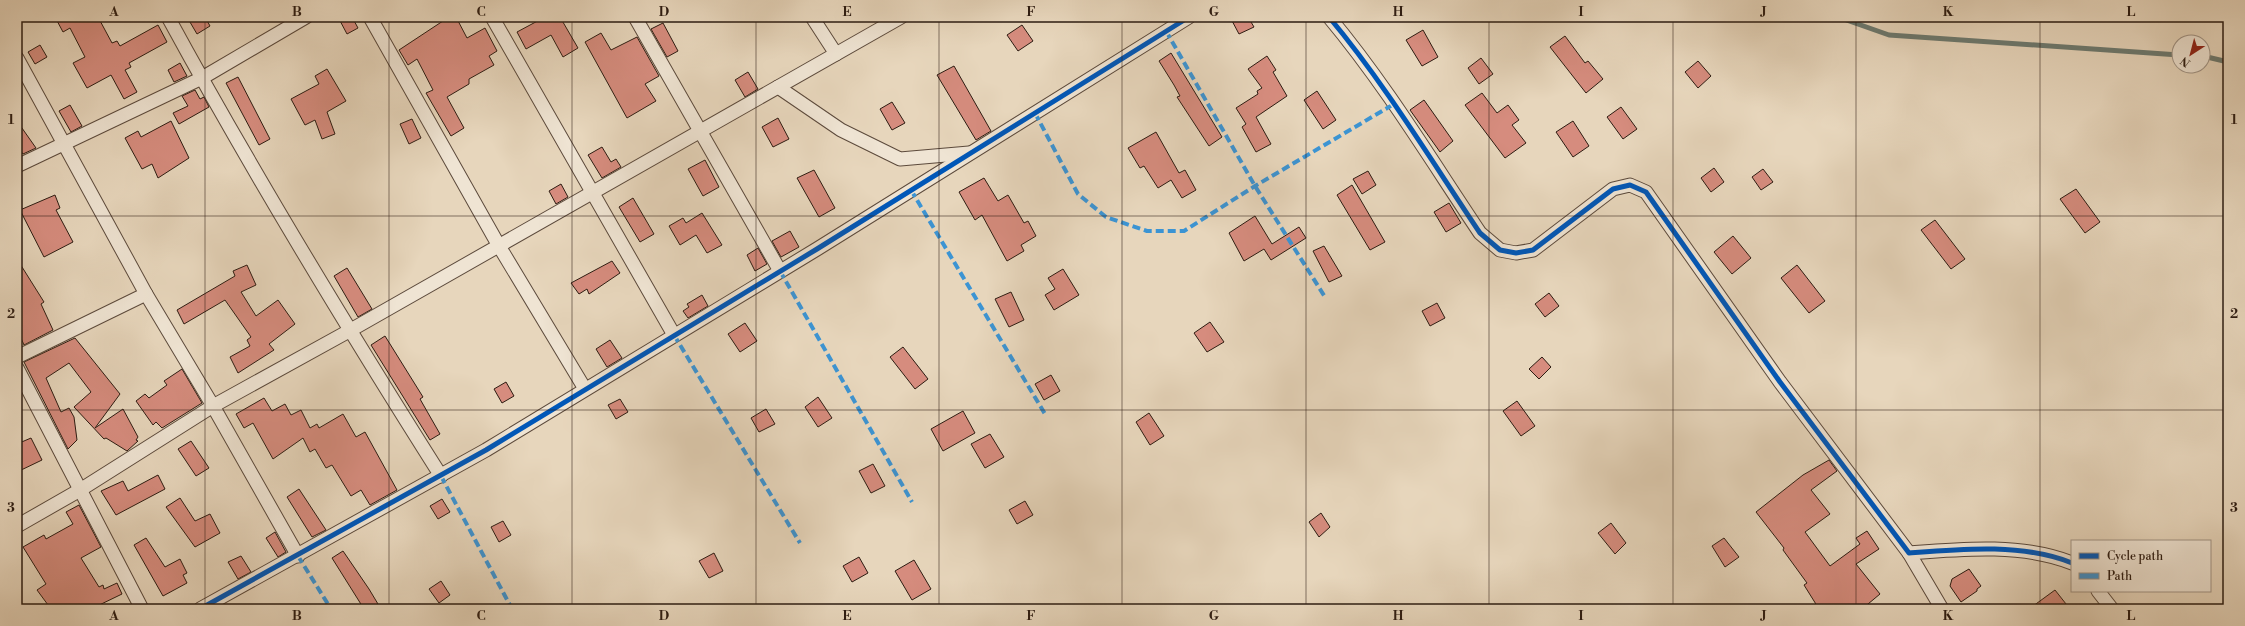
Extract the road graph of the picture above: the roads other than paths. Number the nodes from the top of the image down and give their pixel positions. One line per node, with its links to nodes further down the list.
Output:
1 (168, 17): 12 (street)
2 (306, 17): 12 (street)
3 (370, 17): 19 (street)
4 (492, 17): 18 (street)
5 (635, 17): 14 (street)
6 (812, 17): 10 (street)
7 (901, 17): 10 (street)
8 (1189, 17): 16 (street)
9 (1329, 17): 31 (street)
10 (836, 54): 13 (street)
11 (17, 58): 15 (street)
12 (202, 78): 15 (street); 22 (street)
13 (778, 87): 14 (street); 16 (street)
14 (701, 131): 18 (street); 20 (street)
15 (63, 143): 17 (street); 21 (street)
16 (970, 153): 20 (street)
17 (17, 166)
18 (591, 194): 19 (street); 23 (street)
19 (499, 246): 22 (street); 26 (street)
20 (780, 271): 23 (street)
21 (146, 294): 24 (street); 27 (street)
22 (349, 331): 27 (street); 28 (street)
23 (674, 335): 26 (street)
24 (17, 357)
25 (17, 368): 29 (street)
26 (585, 389): 28 (street)
27 (213, 406): 29 (street); 32 (street)
28 (441, 476): 32 (street)
29 (80, 490): 30 (street); 35 (street)
30 (17, 526)
31 (1909, 553): 33 (street); 37 (street)
32 (298, 556): 36 (street)
33 (2071, 563)
34 (2099, 592): 38 (street)
35 (142, 609)
36 (200, 609)
37 (1942, 609)
38 (2112, 609)

